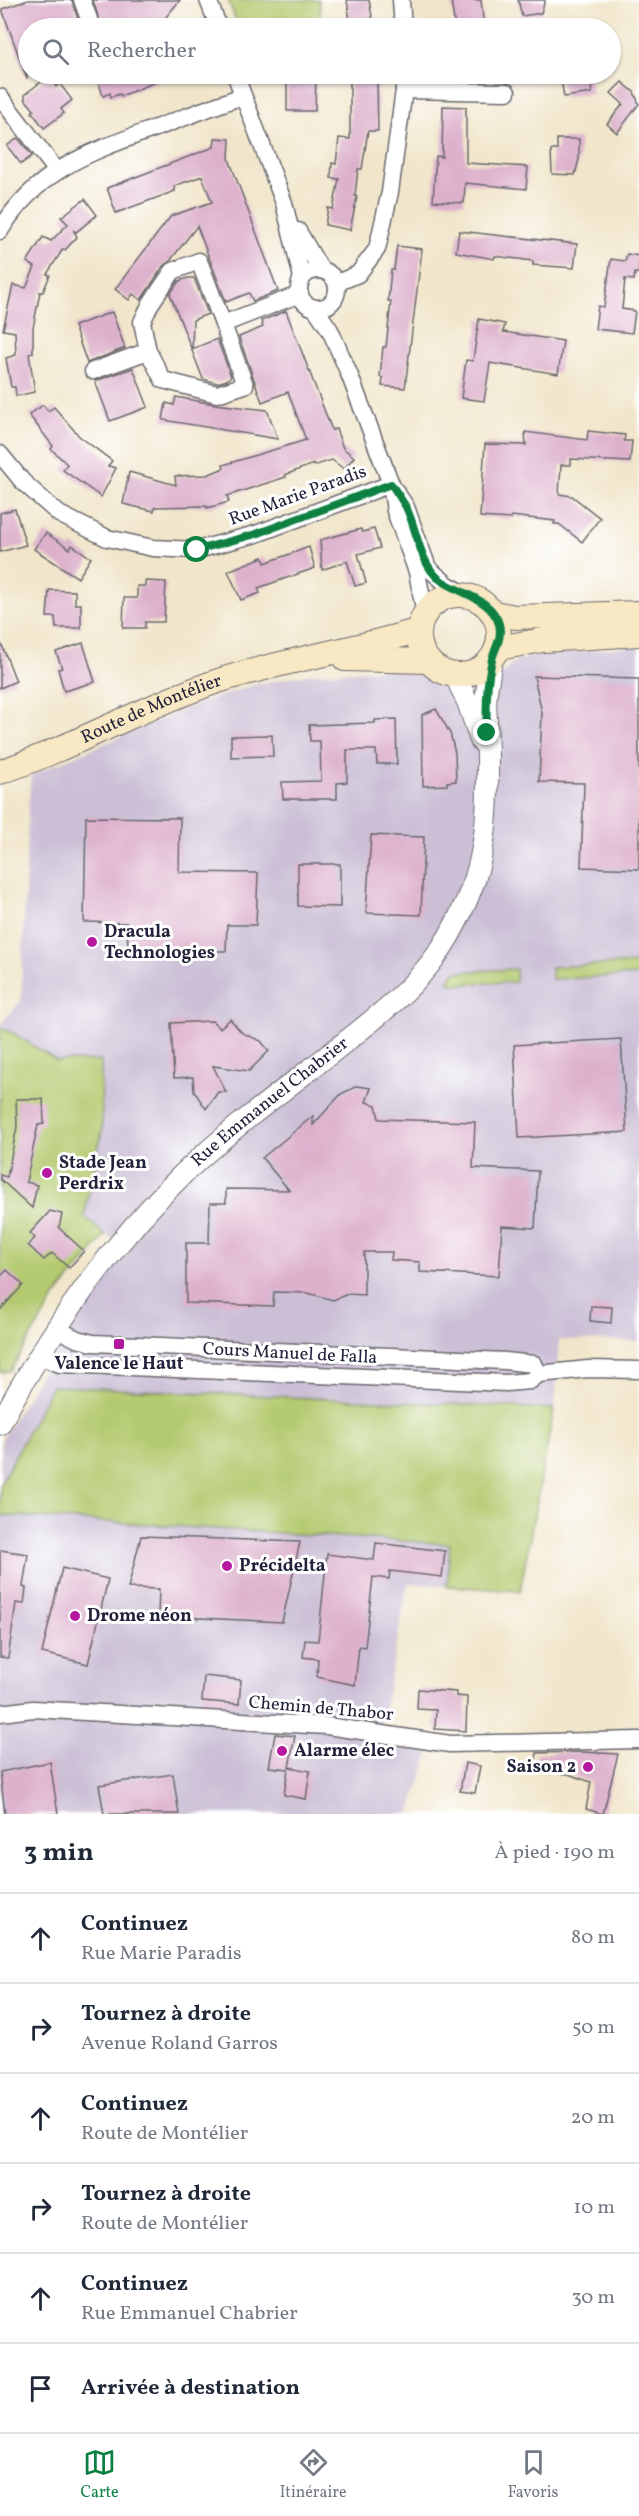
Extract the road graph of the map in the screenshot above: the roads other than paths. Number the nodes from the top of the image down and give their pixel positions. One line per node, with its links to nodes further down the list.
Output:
1 (82, 0): 4 (street)
2 (208, 0): 5 (street)
3 (400, 0): 6 (street)
4 (89, 18)
5 (215, 18)
6 (402, 18)
7 (239, 84): 11 (street)
8 (404, 84): 17 (street)
9 (425, 84): 10 (street)
10 (507, 92)
11 (243, 96): 13 (street); 14 (street)
12 (0, 97): 13 (street)
13 (56, 170): 15 (street)
14 (284, 203): 16 (street); 18 (street)
15 (0, 231)
16 (321, 270): 17 (street); 18 (street)
17 (337, 283): 19 (street)
18 (301, 286): 19 (street); 20 (street)
19 (323, 305): 24 (street)
20 (223, 324): 21 (street); 21 (street)
21 (148, 351): 22 (street)
22 (93, 371)
23 (0, 454): 24 (street, Rue Marie Paradis)
24 (391, 484): 25 (street); 28 (street)
25 (468, 596): 26 (main road); 28 (main road, Route de Montélier)
26 (494, 613): 27 (main road); 30 (main road)
27 (639, 613)
28 (422, 622): 31 (main road, Route de Montélier); 32 (main road)
29 (639, 634): 30 (main road)
30 (495, 654): 33 (main road); 34 (street, Rue Emmanuel Chabrier)
31 (306, 659): 32 (main road, Route de Montélier); 35 (main road, Route de Montélier)
32 (428, 661): 33 (main road, Route de Montélier)
33 (455, 675): 34 (street, Rue Emmanuel Chabrier)
34 (487, 765): 36 (street, Rue Emmanuel Chabrier)
35 (0, 772)
36 (55, 1328): 37 (street, Rue Emmanuel Chabrier); 39 (street, Cours Manuel de Falla)
37 (38, 1356): 39 (street, Cours Manuel de Falla); 40 (street, Rue Emmanuel Chabrier)
38 (639, 1370): 39 (street, Cours Manuel de Falla)
39 (539, 1374)
40 (0, 1424)
41 (0, 1713): 42 (street, Chemin de Thabor)
42 (639, 1740)

